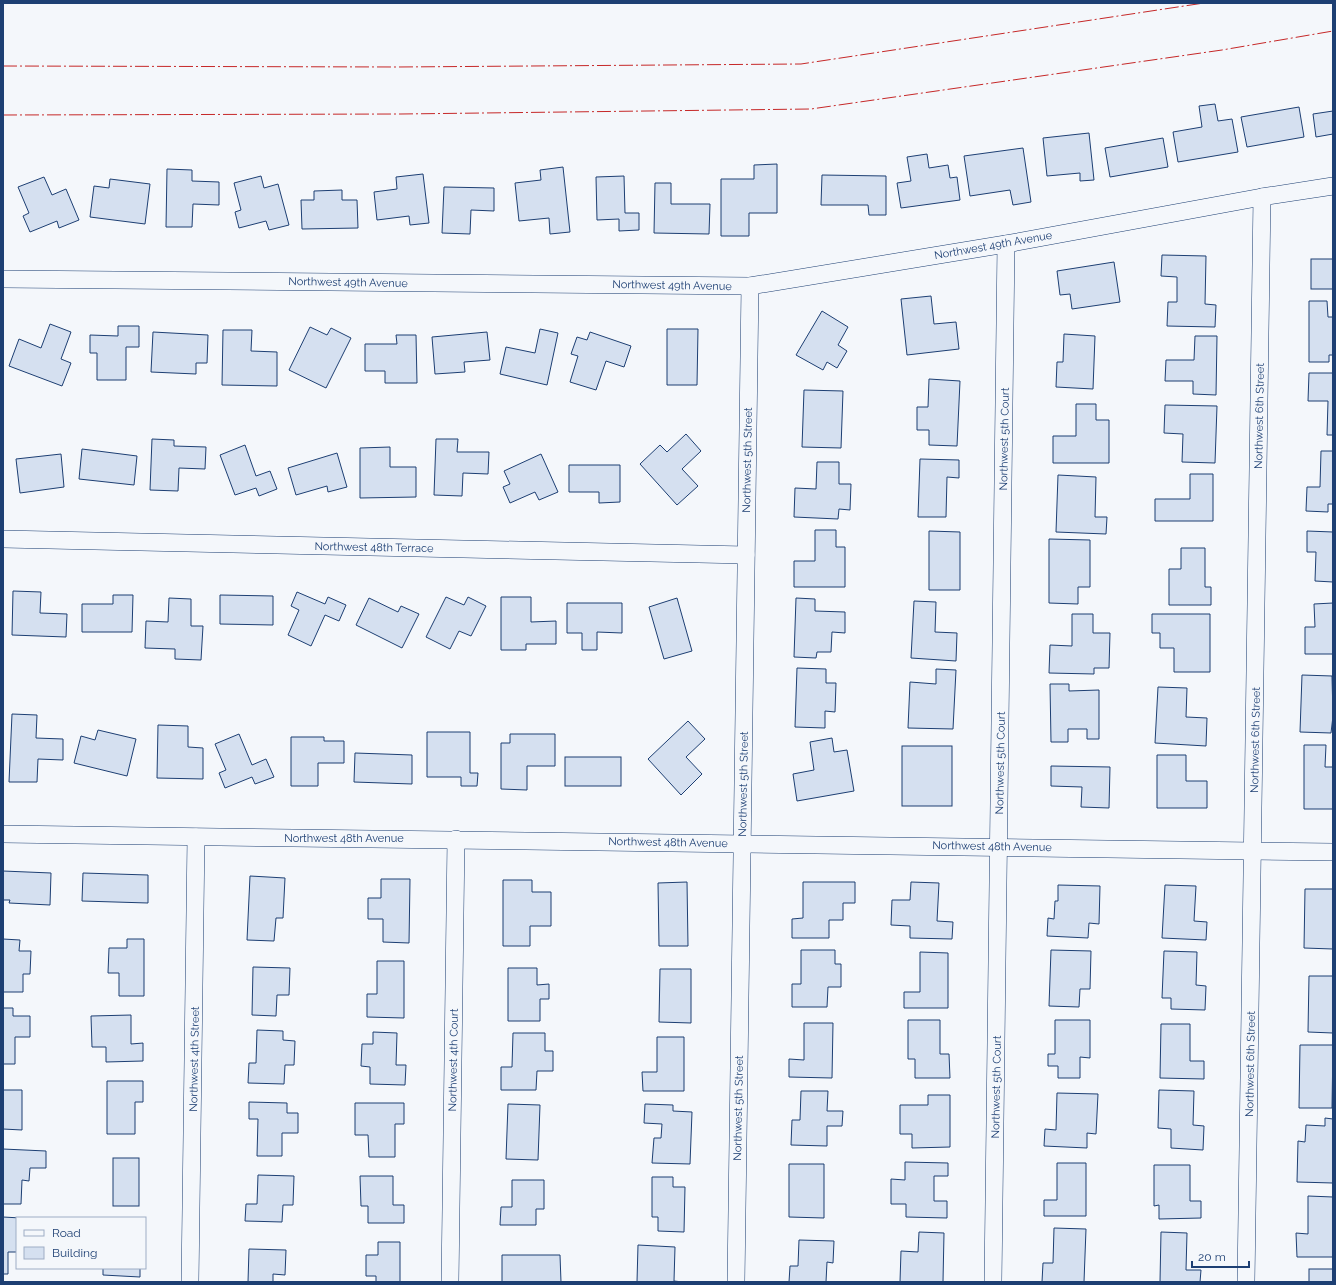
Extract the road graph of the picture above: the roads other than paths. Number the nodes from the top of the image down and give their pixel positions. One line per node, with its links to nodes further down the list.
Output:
1 (1333, 186): 2 (street, Northwest 49th Avenue)
2 (1262, 197): 3 (street, Northwest 49th Avenue); 13 (street, Northwest 6th Street)
3 (1006, 244): 5 (street, Northwest 49th Avenue); 12 (street, Northwest 5th Court)
4 (3, 279): 5 (street, Northwest 49th Avenue)
5 (750, 286): 7 (street, Northwest 5th Street)
6 (3, 539): 7 (street, Northwest 48th Terrace)
7 (746, 555): 11 (street, Northwest 5th Street)
8 (3, 834): 9 (street, Northwest 48th Avenue)
9 (196, 837): 10 (street, Northwest 48th Avenue); 15 (street, Northwest 4th Street)
10 (456, 839): 11 (street, Northwest 48th Avenue); 16 (street, Northwest 4th Court)
11 (742, 843): 12 (street, Northwest 48th Avenue); 17 (street, Northwest 5th Street)
12 (999, 846): 13 (street, Northwest 48th Avenue); 18 (street, Northwest 5th Court)
13 (1253, 850): 14 (street, Northwest 48th Avenue); 19 (street, Northwest 6th Street)
14 (1333, 852)
15 (190, 1282)
16 (450, 1282)
17 (736, 1282)
18 (993, 1282)
19 (1246, 1282)

